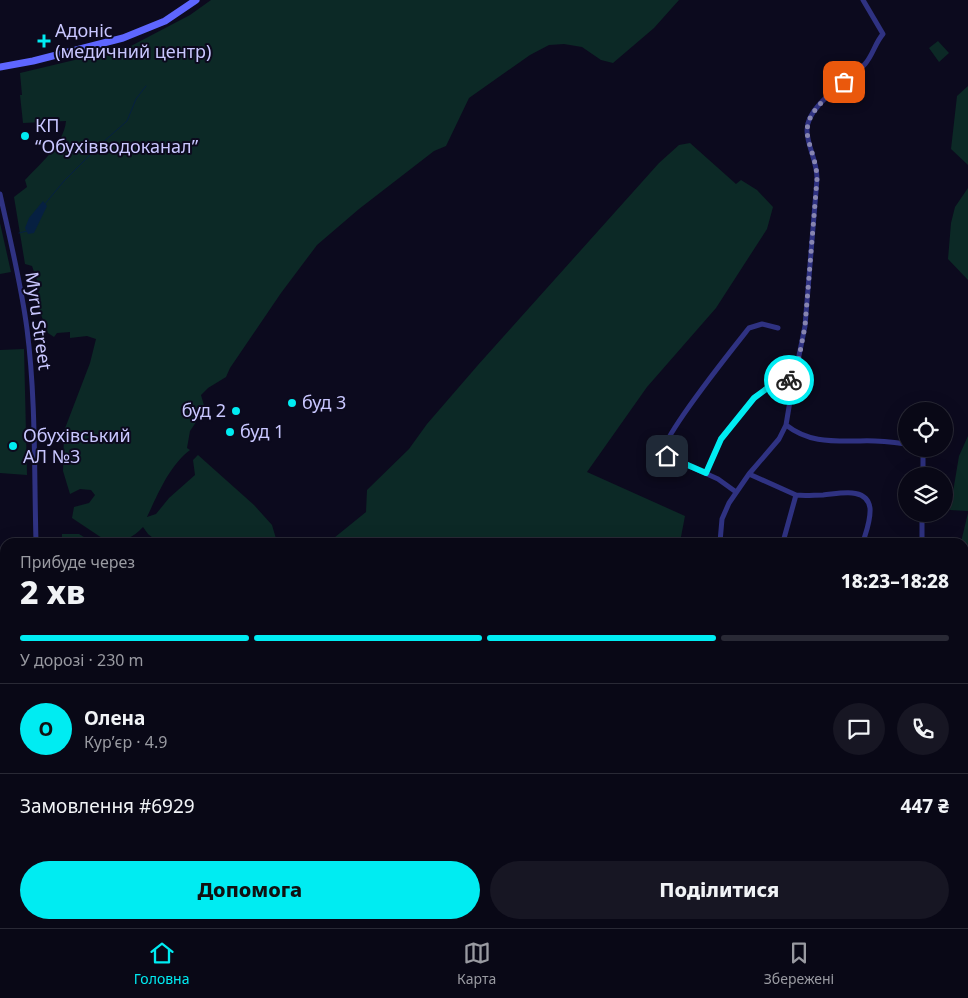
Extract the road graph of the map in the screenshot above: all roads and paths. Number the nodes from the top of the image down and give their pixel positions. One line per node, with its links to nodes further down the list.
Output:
1 (196, 0): 3 (main road)
2 (863, 0): 6 (street)
3 (0, 67)
4 (0, 194): 14 (street, Myru Street)
5 (778, 328): 9 (street)
6 (795, 379): 7 (street); 9 (street)
7 (786, 425): 8 (street); 10 (street)
8 (898, 443)
9 (706, 473): 11 (street)
10 (749, 474): 11 (street); 12 (street)
11 (736, 492): 15 (street)
12 (796, 495): 16 (street); 17 (street)
13 (922, 522): 18 (street)
14 (36, 538)
15 (720, 538)
16 (784, 538)
17 (864, 538)
18 (922, 538)

